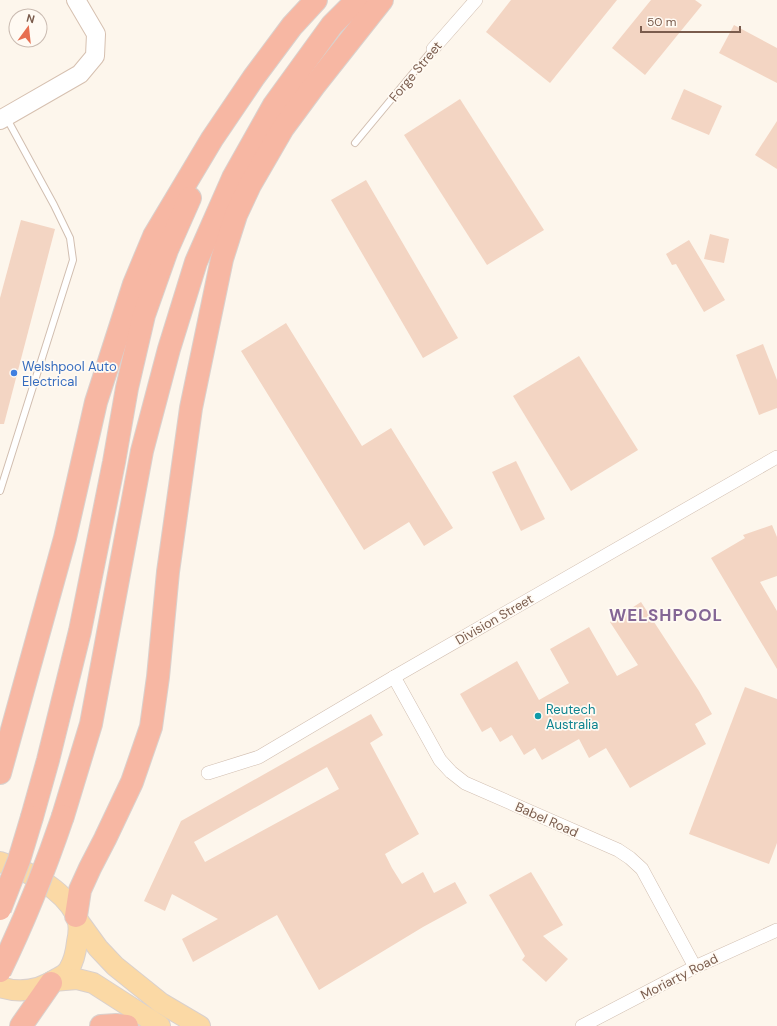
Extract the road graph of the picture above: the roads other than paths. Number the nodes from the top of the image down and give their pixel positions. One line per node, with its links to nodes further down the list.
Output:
1 (76, 0): 8 (street)
2 (316, 0): 7 (highway)
3 (357, 0): 20 (highway, bridge)
4 (382, 0): 17 (highway)
5 (476, 0): 6 (street, Forge Street)
6 (432, 49): 9 (lane, Forge Street)
7 (254, 77): 13 (highway); 16 (highway, bridge)
8 (3, 118): 11 (lane)
9 (355, 143)
10 (777, 457): 12 (street, Division Street)
11 (0, 491)
12 (394, 677): 14 (street, Division Street); 19 (street, Babel Road)
13 (0, 773)
14 (208, 773)
15 (0, 862): 17 (main road)
16 (0, 909)
17 (76, 917): 21 (main road); 27 (main road)
18 (777, 930): 19 (street, Moriarty Road)
19 (695, 967): 28 (street, Moriarty Road)
20 (0, 971)
21 (52, 982): 22 (main road); 23 (highway); 26 (main road)
22 (0, 987)
23 (21, 1026)
24 (101, 1026): 25 (highway)
25 (127, 1026)
26 (160, 1026)
27 (200, 1026)
28 (582, 1026)

